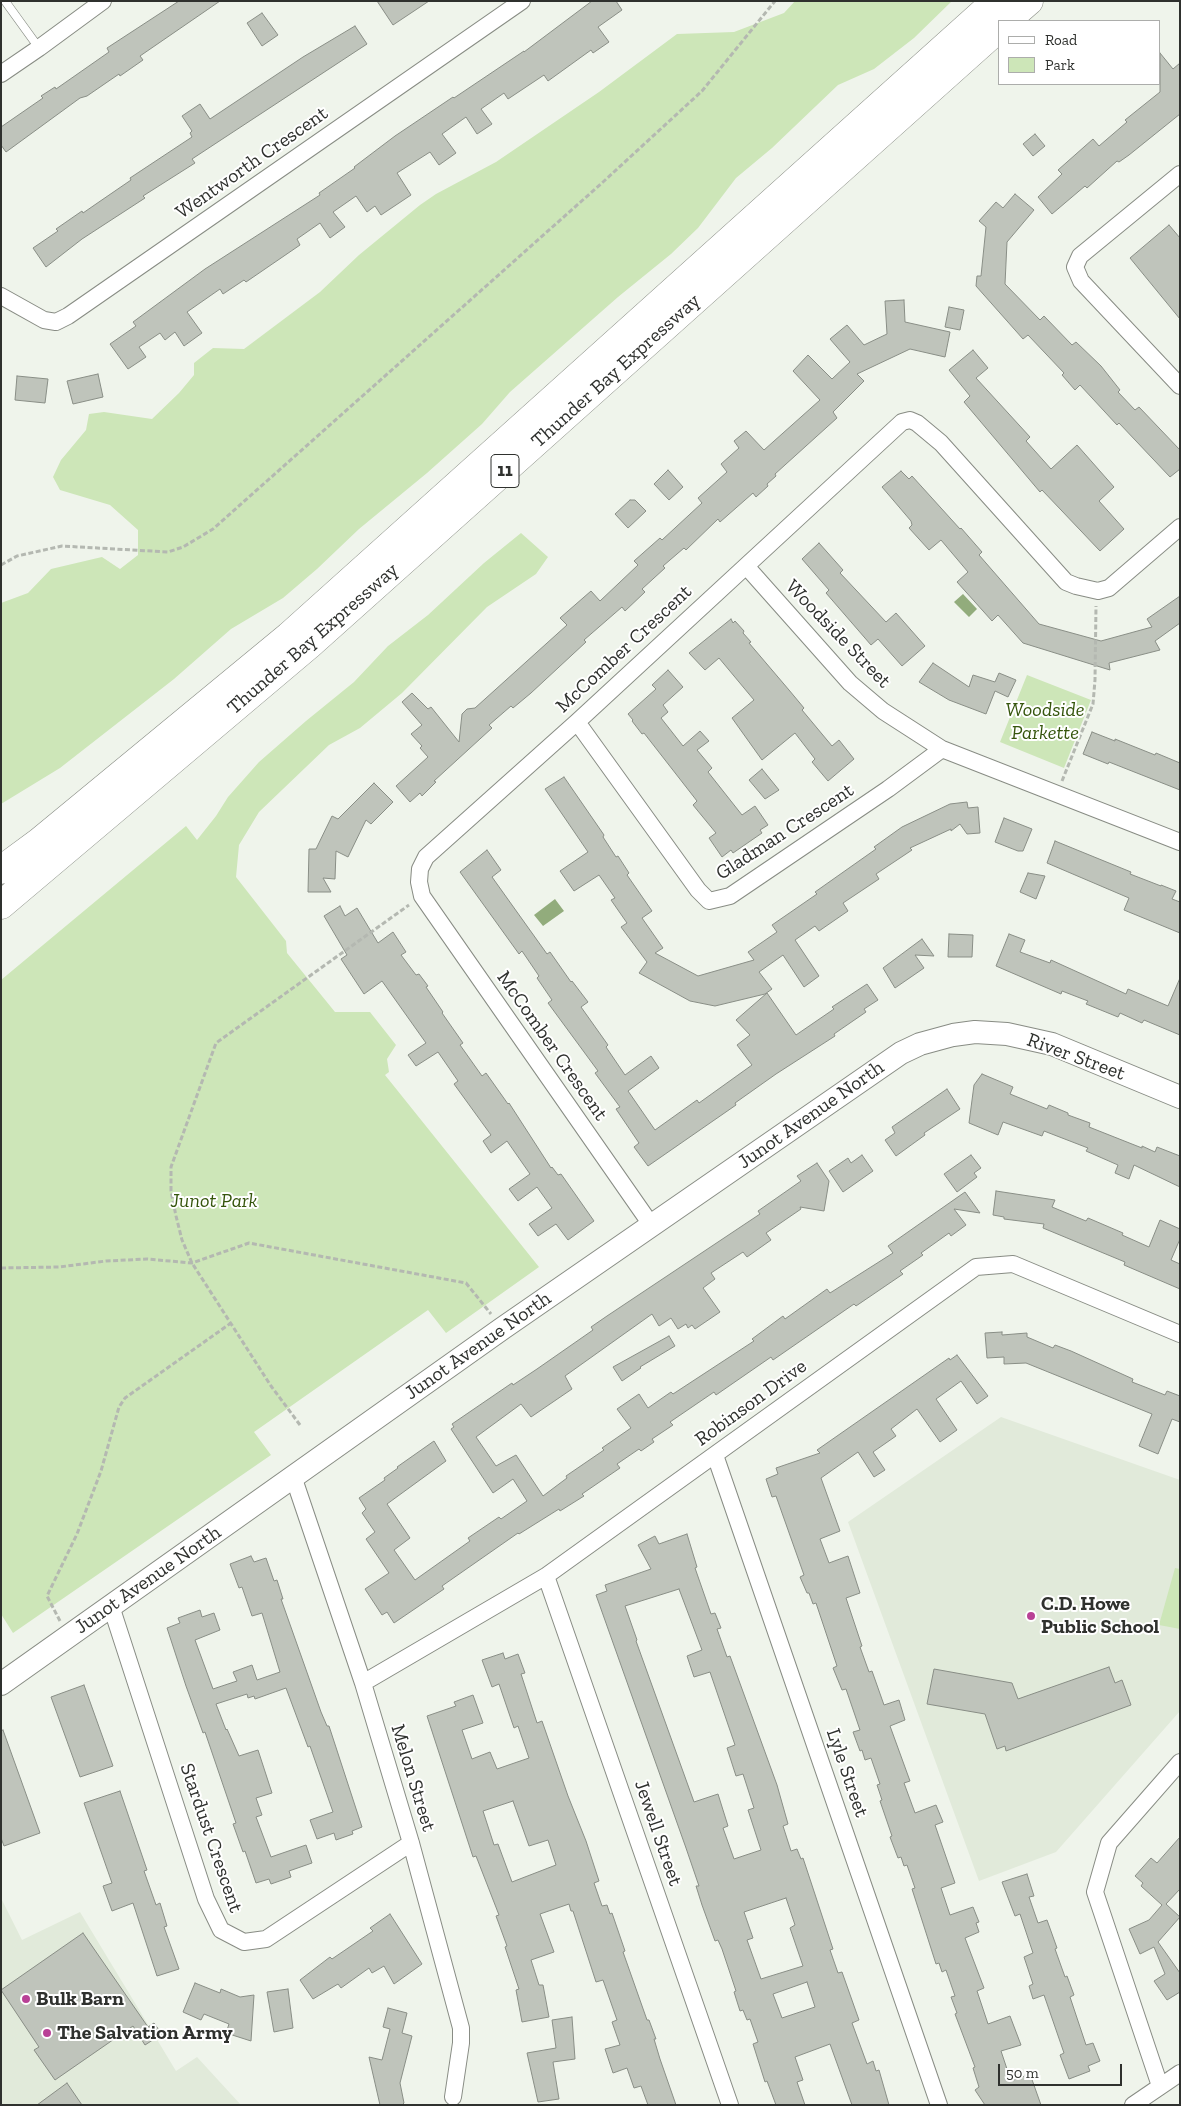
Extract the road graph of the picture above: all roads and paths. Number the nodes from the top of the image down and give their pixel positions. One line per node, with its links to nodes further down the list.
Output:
1 (5, 1): 9 (lane)
2 (102, 1): 9 (street)
3 (522, 1): 12 (street, Wentworth Crescent)
4 (775, 1): 15 (path)
5 (996, 1): 22 (highway, Thunder Bay Expressway / 11)
6 (1029, 1): 7 (highway)
7 (1007, 20)
8 (998, 29): 24 (highway, Thunder Bay Expressway / 11)
9 (39, 48): 10 (street)
10 (1, 74)
11 (1180, 174): 13 (street)
12 (1, 296)
13 (1180, 386)
14 (1180, 527): 17 (street)
15 (1, 565)
16 (746, 566): 17 (street, McComber Crescent); 18 (street, McComber Crescent); 19 (street, Woodside Street)
17 (1096, 590): 20 (path)
18 (576, 722): 19 (street, Gladman Crescent); 23 (street, McComber Crescent)
19 (942, 750): 20 (street, Woodside Street)
20 (1057, 794): 21 (street, Woodside Street)
21 (1180, 842)
22 (1, 870)
23 (422, 896): 27 (street, McComber Crescent); 28 (path)
24 (1, 904)
25 (968, 1033): 26 (main road, River Street); 27 (main road, Junot Avenue North)
26 (1180, 1097)
27 (652, 1226): 31 (main road, Junot Avenue North)
28 (192, 1263): 29 (path); 30 (path); 31 (path)
29 (1, 1268)
30 (231, 1323): 33 (path); 38 (path)
31 (503, 1328): 35 (main road, Junot Avenue North)
32 (1180, 1334): 34 (street, Robinson Drive)
33 (300, 1425)
34 (715, 1455): 36 (street, Robinson Drive); 47 (street, Lyle Street)
35 (293, 1476): 37 (main road, Junot Avenue North); 40 (street, Melon Street)
36 (546, 1576): 40 (street, Robinson Drive); 46 (street, Jewell Street)
37 (111, 1606): 38 (main road, Junot Avenue North); 42 (street, Stardust Crescent)
38 (68, 1636): 39 (main road, Junot Avenue North)
39 (1, 1684)
40 (363, 1684): 42 (street, Melon Street)
41 (1180, 1762): 44 (street)
42 (411, 1844): 45 (street, Melon Street)
43 (1180, 2073): 44 (street)
44 (1160, 2086): 48 (street)
45 (453, 2098)
46 (730, 2105)
47 (939, 2105)
48 (1133, 2105)

